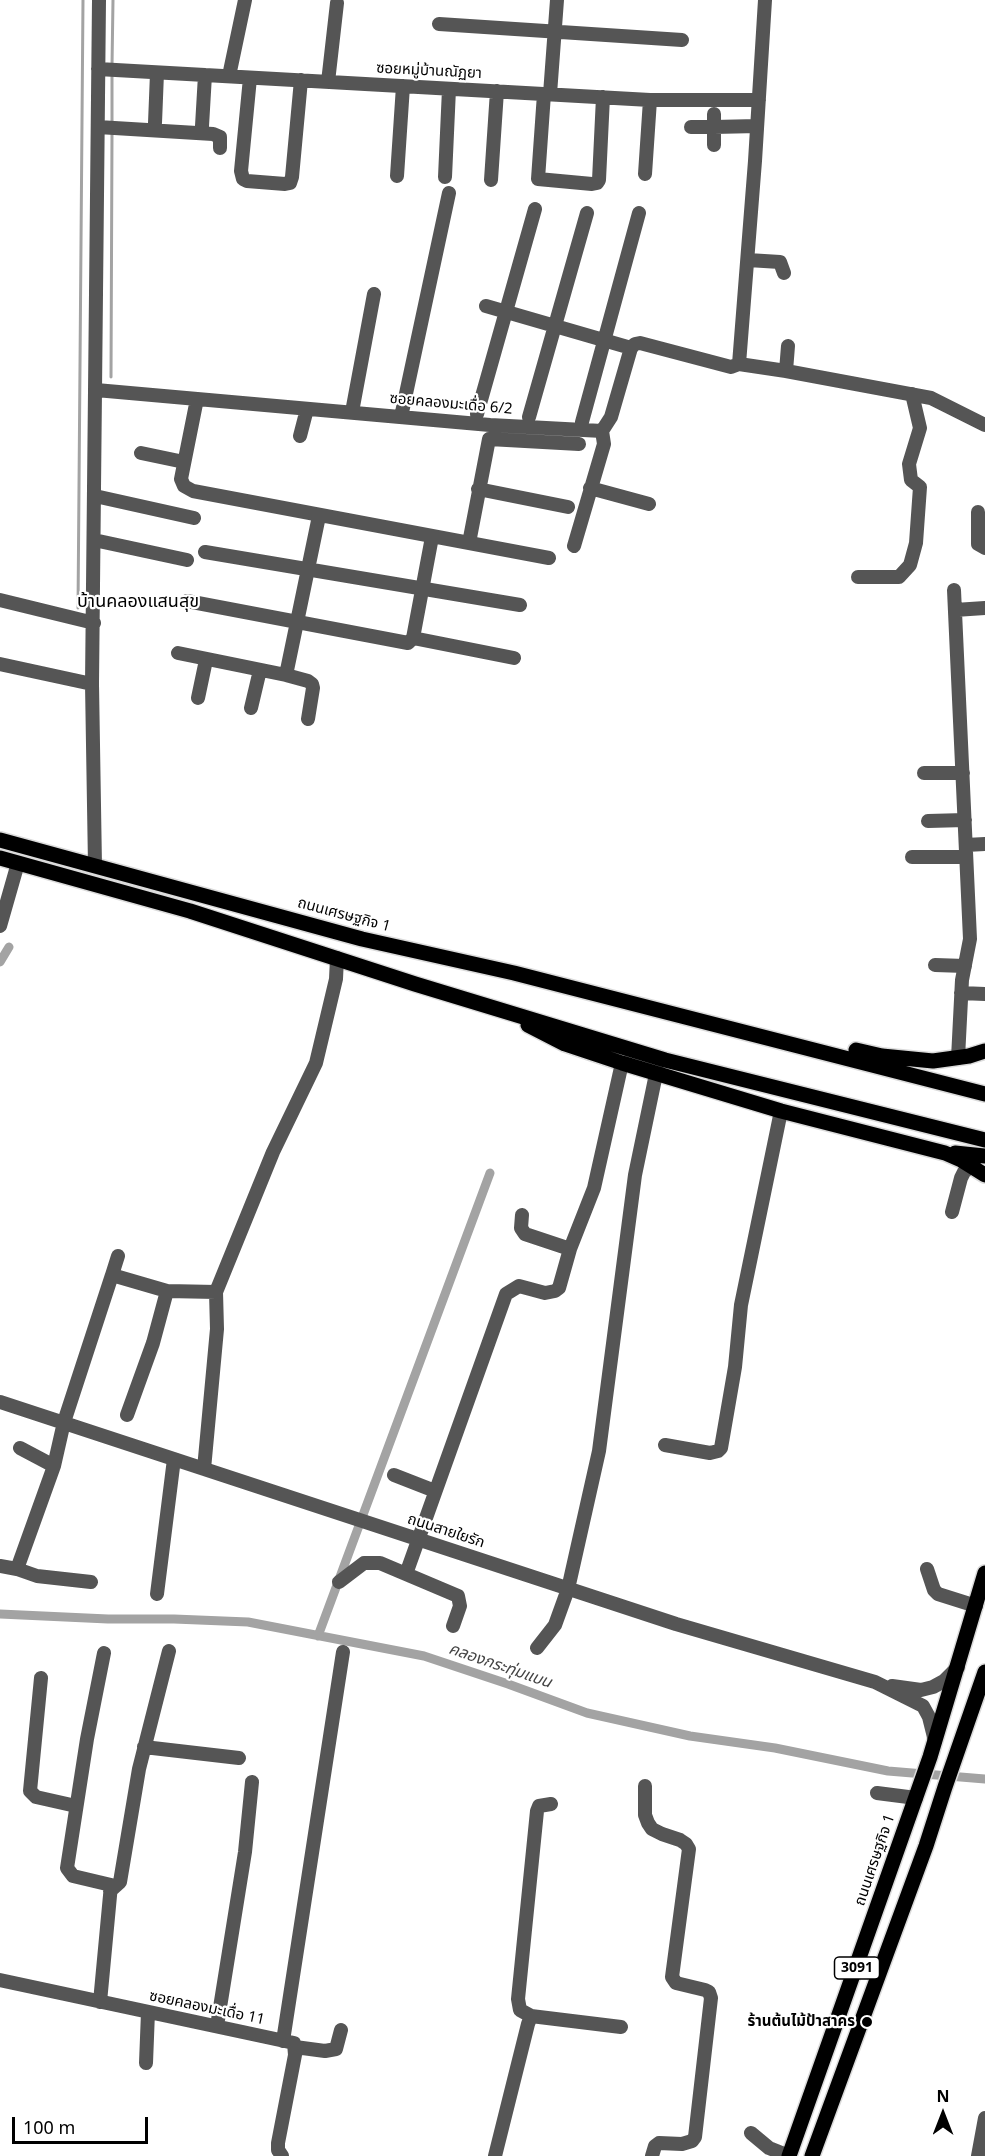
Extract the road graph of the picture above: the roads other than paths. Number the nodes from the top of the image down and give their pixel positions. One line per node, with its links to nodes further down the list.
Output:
1 (99, 0): 9 (street)
2 (244, 0): 12 (street)
3 (557, 0): 7 (street)
4 (765, 0): 22 (street)
5 (337, 3): 15 (street)
6 (439, 24): 7 (street)
7 (555, 32): 8 (street); 19 (street)
8 (682, 40)
9 (98, 69): 10 (street, ซอยหมู่บ้านณัฏยา); 28 (street)
10 (157, 73): 11 (street, ซอยหมู่บ้านณัฏยา); 24 (street)
11 (205, 75): 12 (street, ซอยหมู่บ้านณัฏยา); 25 (street)
12 (229, 76): 13 (street, ซอยหมู่บ้านณัฏยา)
13 (250, 78): 14 (street, ซอยหมู่บ้านณัฏยา); 14 (street)
14 (301, 80): 15 (street, ซอยหมู่บ้านณัฏยา)
15 (328, 82): 16 (street, ซอยหมู่บ้านณัฏยา)
16 (403, 86): 17 (street, ซอยหมู่บ้านณัฏยา); 32 (street)
17 (449, 89): 18 (street, ซอยหมู่บ้านณัฏยา); 33 (street)
18 (497, 91): 19 (street, ซอยหมู่บ้านณัฏยา); 34 (street)
19 (547, 94): 20 (street, ซอยหมู่บ้านณัฏยา); 20 (street)
20 (603, 97): 21 (street, ซอยหมู่บ้านณัฏยา)
21 (650, 100): 22 (street, ซอยหมู่บ้านณัฏยา); 31 (street)
22 (759, 100): 27 (street)
23 (714, 121): 26 (street); 27 (street); 29 (street)
24 (155, 123)
25 (202, 126)
26 (691, 126)
27 (757, 126): 39 (street)
28 (98, 127): 30 (street); 50 (street)
29 (714, 145)
30 (220, 148)
31 (645, 174)
32 (397, 176)
33 (446, 177)
34 (491, 180)
35 (449, 193): 56 (street)
36 (535, 210): 43 (street)
37 (586, 213): 44 (street)
38 (639, 213): 45 (street)
39 (748, 260): 40 (street); 48 (street)
40 (784, 273)
41 (374, 294): 54 (street)
42 (486, 306): 43 (street)
43 (506, 312): 44 (street); 55 (street)
44 (555, 326): 45 (street); 57 (street)
45 (603, 339): 47 (street); 58 (street)
46 (788, 346): 49 (street)
47 (631, 348): 48 (street); 60 (street)
48 (740, 364): 49 (street)
49 (786, 372): 51 (street)
50 (96, 390): 52 (street, ซอยคลองมะเดื่อ 6/2); 67 (street)
51 (912, 394): 59 (street); 82 (street)
52 (197, 399): 53 (street, ซอยคลองมะเดื่อ 6/2); 64 (street)
53 (307, 409): 54 (street, ซอยคลองมะเดื่อ 6/2); 61 (street)
54 (352, 412): 56 (street, ซอยคลองมะเดื่อ 6/2)
55 (477, 414)
56 (400, 417): 60 (street, ซอยคลองมะเดื่อ 6/2)
57 (529, 417)
58 (582, 422)
59 (985, 425)
60 (602, 431): 65 (street)
61 (300, 436)
62 (579, 444): 66 (street)
63 (141, 453): 64 (street)
64 (184, 462): 71 (street)
65 (590, 488): 68 (street); 76 (street)
66 (478, 489): 69 (street); 75 (street)
67 (95, 496): 72 (street); 74 (street)
68 (648, 504)
69 (568, 507)
70 (978, 512): 77 (street)
71 (319, 516): 73 (street); 81 (street)
72 (194, 518)
73 (432, 537): 75 (street); 83 (street)
74 (94, 540): 80 (street); 91 (street)
75 (469, 543): 79 (street)
76 (574, 546)
77 (985, 548)
78 (205, 552): 81 (street)
79 (549, 558)
80 (187, 560)
81 (309, 569): 83 (street); 90 (street)
82 (858, 577)
83 (423, 588): 87 (street); 92 (street)
84 (954, 590): 89 (street)
85 (0, 600): 91 (street)
86 (187, 601): 90 (street)
87 (520, 605)
88 (985, 608): 89 (street)
89 (955, 610): 103 (street)
90 (298, 622): 92 (street); 98 (street)
91 (94, 623): 99 (street)
92 (413, 638): 94 (street)
93 (178, 653): 95 (street)
94 (514, 658)
95 (206, 660): 97 (street); 100 (street)
96 (0, 664): 99 (street)
97 (260, 670): 98 (street); 101 (street)
98 (286, 675): 102 (street)
99 (92, 684): 113 (street)
100 (198, 699)
101 (251, 708)
102 (308, 719)
103 (963, 772): 104 (street); 105 (street)
104 (924, 773)
105 (965, 820): 106 (street); 109 (street)
106 (928, 821)
107 (0, 840): 113 (main road, ถนนเศรษฐกิจ 1)
108 (985, 844): 109 (street)
109 (966, 851): 110 (street); 117 (street)
110 (912, 857)
111 (0, 858): 112 (main road)
112 (18, 863): 114 (street); 115 (main road)
113 (95, 866): 118 (main road, ถนนเศรษฐกิจ 1)
114 (0, 926)
115 (338, 958): 121 (main road); 141 (street)
116 (935, 964): 117 (street)
117 (965, 966): 119 (street)
118 (537, 980): 124 (main road); 128 (main road, ถนนเศรษฐกิจ 1)
119 (962, 993): 120 (street); 123 (street)
120 (985, 994)
121 (515, 1015): 125 (main road); 130 (main road)
122 (985, 1051): 123 (main road)
123 (958, 1058): 124 (main road)
124 (933, 1061): 126 (main road)
125 (622, 1063): 127 (main road); 137 (street)
126 (985, 1063)
127 (656, 1074): 129 (main road); 160 (street)
128 (985, 1094)
129 (781, 1111): 131 (main road); 145 (street)
130 (985, 1140)
131 (924, 1148): 132 (main road); 133 (main road)
132 (985, 1156)
133 (971, 1166): 134 (main road); 135 (street)
134 (985, 1175)
135 (952, 1212)
136 (522, 1215): 137 (street)
137 (570, 1249): 151 (street)
138 (118, 1256): 139 (street)
139 (112, 1275): 140 (street); 144 (street)
140 (167, 1291): 141 (street); 143 (street)
141 (216, 1292): 149 (street)
142 (0, 1402): 144 (street, ถนนสายใยรัก)
143 (127, 1415)
144 (64, 1422): 147 (street, ถนนสายใยรัก); 148 (street)
145 (665, 1445)
146 (20, 1448): 148 (street)
147 (174, 1459): 149 (street, ถนนสายใยรัก); 161 (street)
148 (54, 1466): 154 (street)
149 (204, 1469): 152 (street, ถนนสายใยรัก)
150 (394, 1475): 151 (street)
151 (435, 1491): 152 (street)
152 (418, 1539): 157 (street); 160 (street, ถนนสายใยรัก)
153 (0, 1566): 154 (street)
154 (17, 1569): 158 (street)
155 (927, 1569): 162 (street)
156 (985, 1573): 162 (main road, ถนนเศรษฐกิจ 1 / 3091)
157 (406, 1574): 159 (street); 163 (street)
158 (91, 1582)
159 (339, 1582)
160 (568, 1589): 164 (street); 171 (street, ถนนสายใยรัก)
161 (157, 1594)
162 (976, 1606): 168 (main road, ถนนเศรษฐกิจ 1 / 3091)
163 (453, 1626)
164 (537, 1648)
165 (169, 1651): 173 (street)
166 (343, 1652): 190 (street)
167 (104, 1653): 181 (street)
168 (958, 1667): 171 (street, ถนนสายใยรัก); 172 (main road, ถนนเศรษฐกิจ 1 / 3091)
169 (985, 1672): 198 (main road, 3091)
170 (40, 1678): 181 (street)
171 (884, 1685): 172 (street, ถนนสายใยรัก)
172 (935, 1741): 179 (main road, ถนนเศรษฐกิจ 1 / 3091)
173 (144, 1747): 174 (street); 182 (street)
174 (239, 1758)
175 (252, 1782): 187 (street)
176 (645, 1786): 196 (street)
177 (877, 1792): 179 (street)
178 (120, 1796): 182 (street)
179 (916, 1798): 197 (main road, ถนนเศรษฐกิจ 1 / 3091)
180 (551, 1804): 186 (street)
181 (76, 1806): 182 (street)
182 (110, 1888): 184 (street)
183 (0, 1980): 184 (street, ซอยคลองมะเดื่อ 11)
184 (100, 2002): 185 (street, ซอยคลองมะเดื่อ 11)
185 (148, 2012): 187 (street, ซอยคลองมะเดื่อ 11); 191 (street)
186 (531, 2016): 188 (street); 195 (street)
187 (217, 2026): 190 (street, ซอยคลองมะเดื่อ 11)
188 (621, 2027)
189 (341, 2030): 190 (street, ซอยคลองมะเดื่อ 11)
190 (289, 2044): 194 (street)
191 (146, 2063)
192 (985, 2123): 199 (street)
193 (752, 2133): 197 (street)
194 (282, 2156)
195 (495, 2156)
196 (652, 2156)
197 (789, 2156)
198 (812, 2156)
199 (978, 2156)

